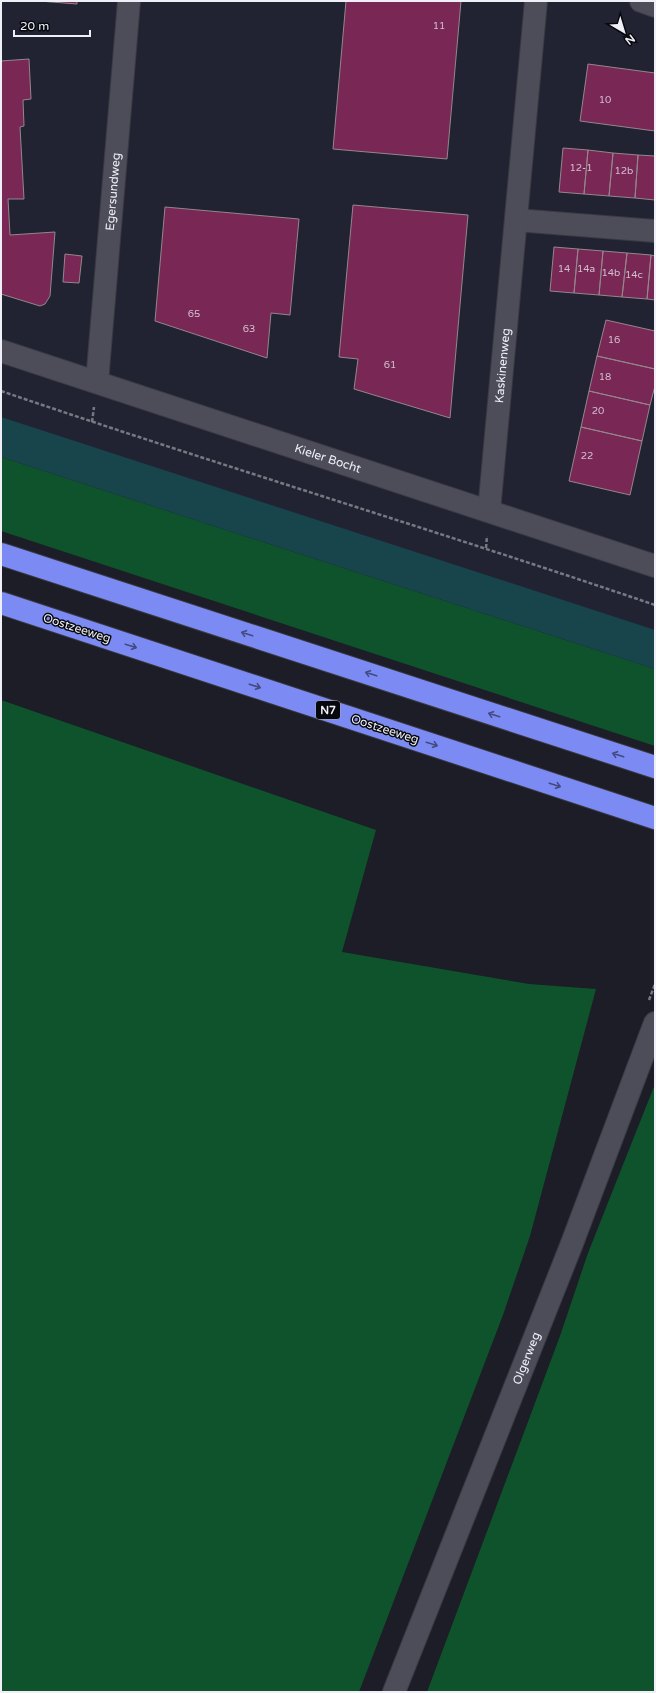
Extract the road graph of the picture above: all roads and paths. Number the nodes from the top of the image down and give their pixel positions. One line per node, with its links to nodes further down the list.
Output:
1 (129, 1): 8 (street, Egersundweg)
2 (536, 1): 5 (street, Kaskinenweg)
3 (641, 1): 4 (street)
4 (655, 6)
5 (516, 220): 6 (street); 10 (street, Kaskinenweg)
6 (655, 231)
7 (1, 351): 8 (street, Kieler Bocht)
8 (97, 382): 10 (street, Kieler Bocht)
9 (1, 391): 14 (path)
10 (489, 511): 12 (street, Kieler Bocht)
11 (1, 554): 15 (highway, one-way to 11)
12 (655, 566)
13 (1, 603): 16 (highway, Oostzeeweg / N7, one-way to 16)
14 (655, 605)
15 (655, 767)
16 (655, 818)
17 (655, 1023): 18 (street, Olgerweg)
18 (394, 1692)

